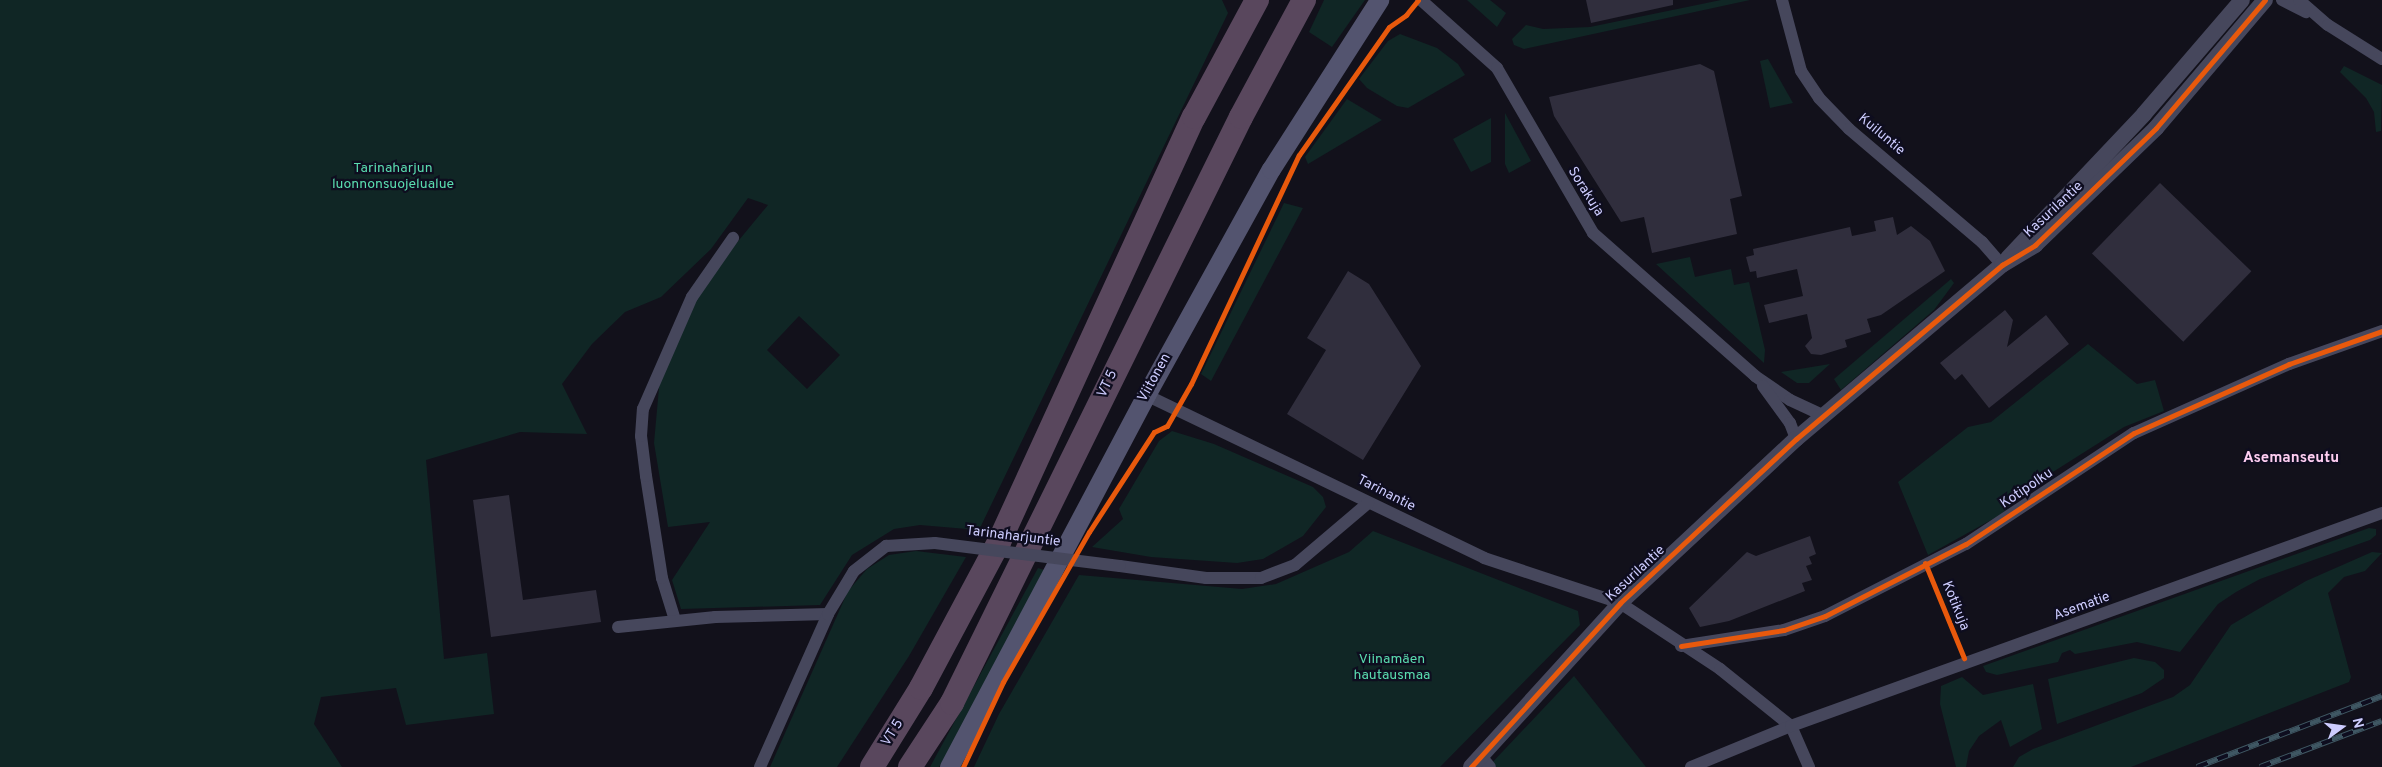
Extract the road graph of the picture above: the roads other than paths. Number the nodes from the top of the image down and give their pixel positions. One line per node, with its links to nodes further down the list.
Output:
1 (1257, 0): 29 (highway, VT 5)
2 (1304, 0): 30 (highway, VT 5)
3 (1379, 0): 16 (main road, Viitonen)
4 (1421, 0): 15 (street, Sorakuja)
5 (1782, 0): 13 (street, Kuiluntie)
6 (2242, 0): 13 (street, Kasurilantie)
7 (2265, 0): 13 (street, Kasurilantie)
8 (2282, 0): 10 (street)
9 (2299, 0): 10 (street)
10 (2328, 25): 11 (street)
11 (2382, 59)
12 (733, 238): 23 (street)
13 (2002, 265): 17 (street, Kasurilantie)
14 (2382, 331): 25 (street, Kotipolku)
15 (1755, 376): 17 (street, Sorakuja); 18 (street, Sorakuja)
16 (1146, 395): 19 (street, Tarinantie); 31 (main road, Viitonen)
17 (1824, 416): 18 (street, Kasurilantie)
18 (1796, 439): 21 (street, Kasurilantie)
19 (1368, 503): 21 (street, Tarinantie); 22 (street, Tarinaharjuntie, bridge)
20 (2382, 513): 26 (street, Asematie)
21 (1620, 603): 25 (street, Tarinantie); 27 (street, Kasurilantie)
22 (828, 614): 23 (street); 28 (street, Tarinaharjuntie)
23 (675, 620): 24 (street)
24 (618, 627)
25 (1681, 646): 26 (street, Tarinantie)
26 (1791, 726): 32 (street, Asematie); 33 (street)
27 (1480, 763)
28 (760, 767)
29 (872, 767)
30 (910, 767)
31 (949, 767)
32 (1691, 767)
33 (1809, 767)

